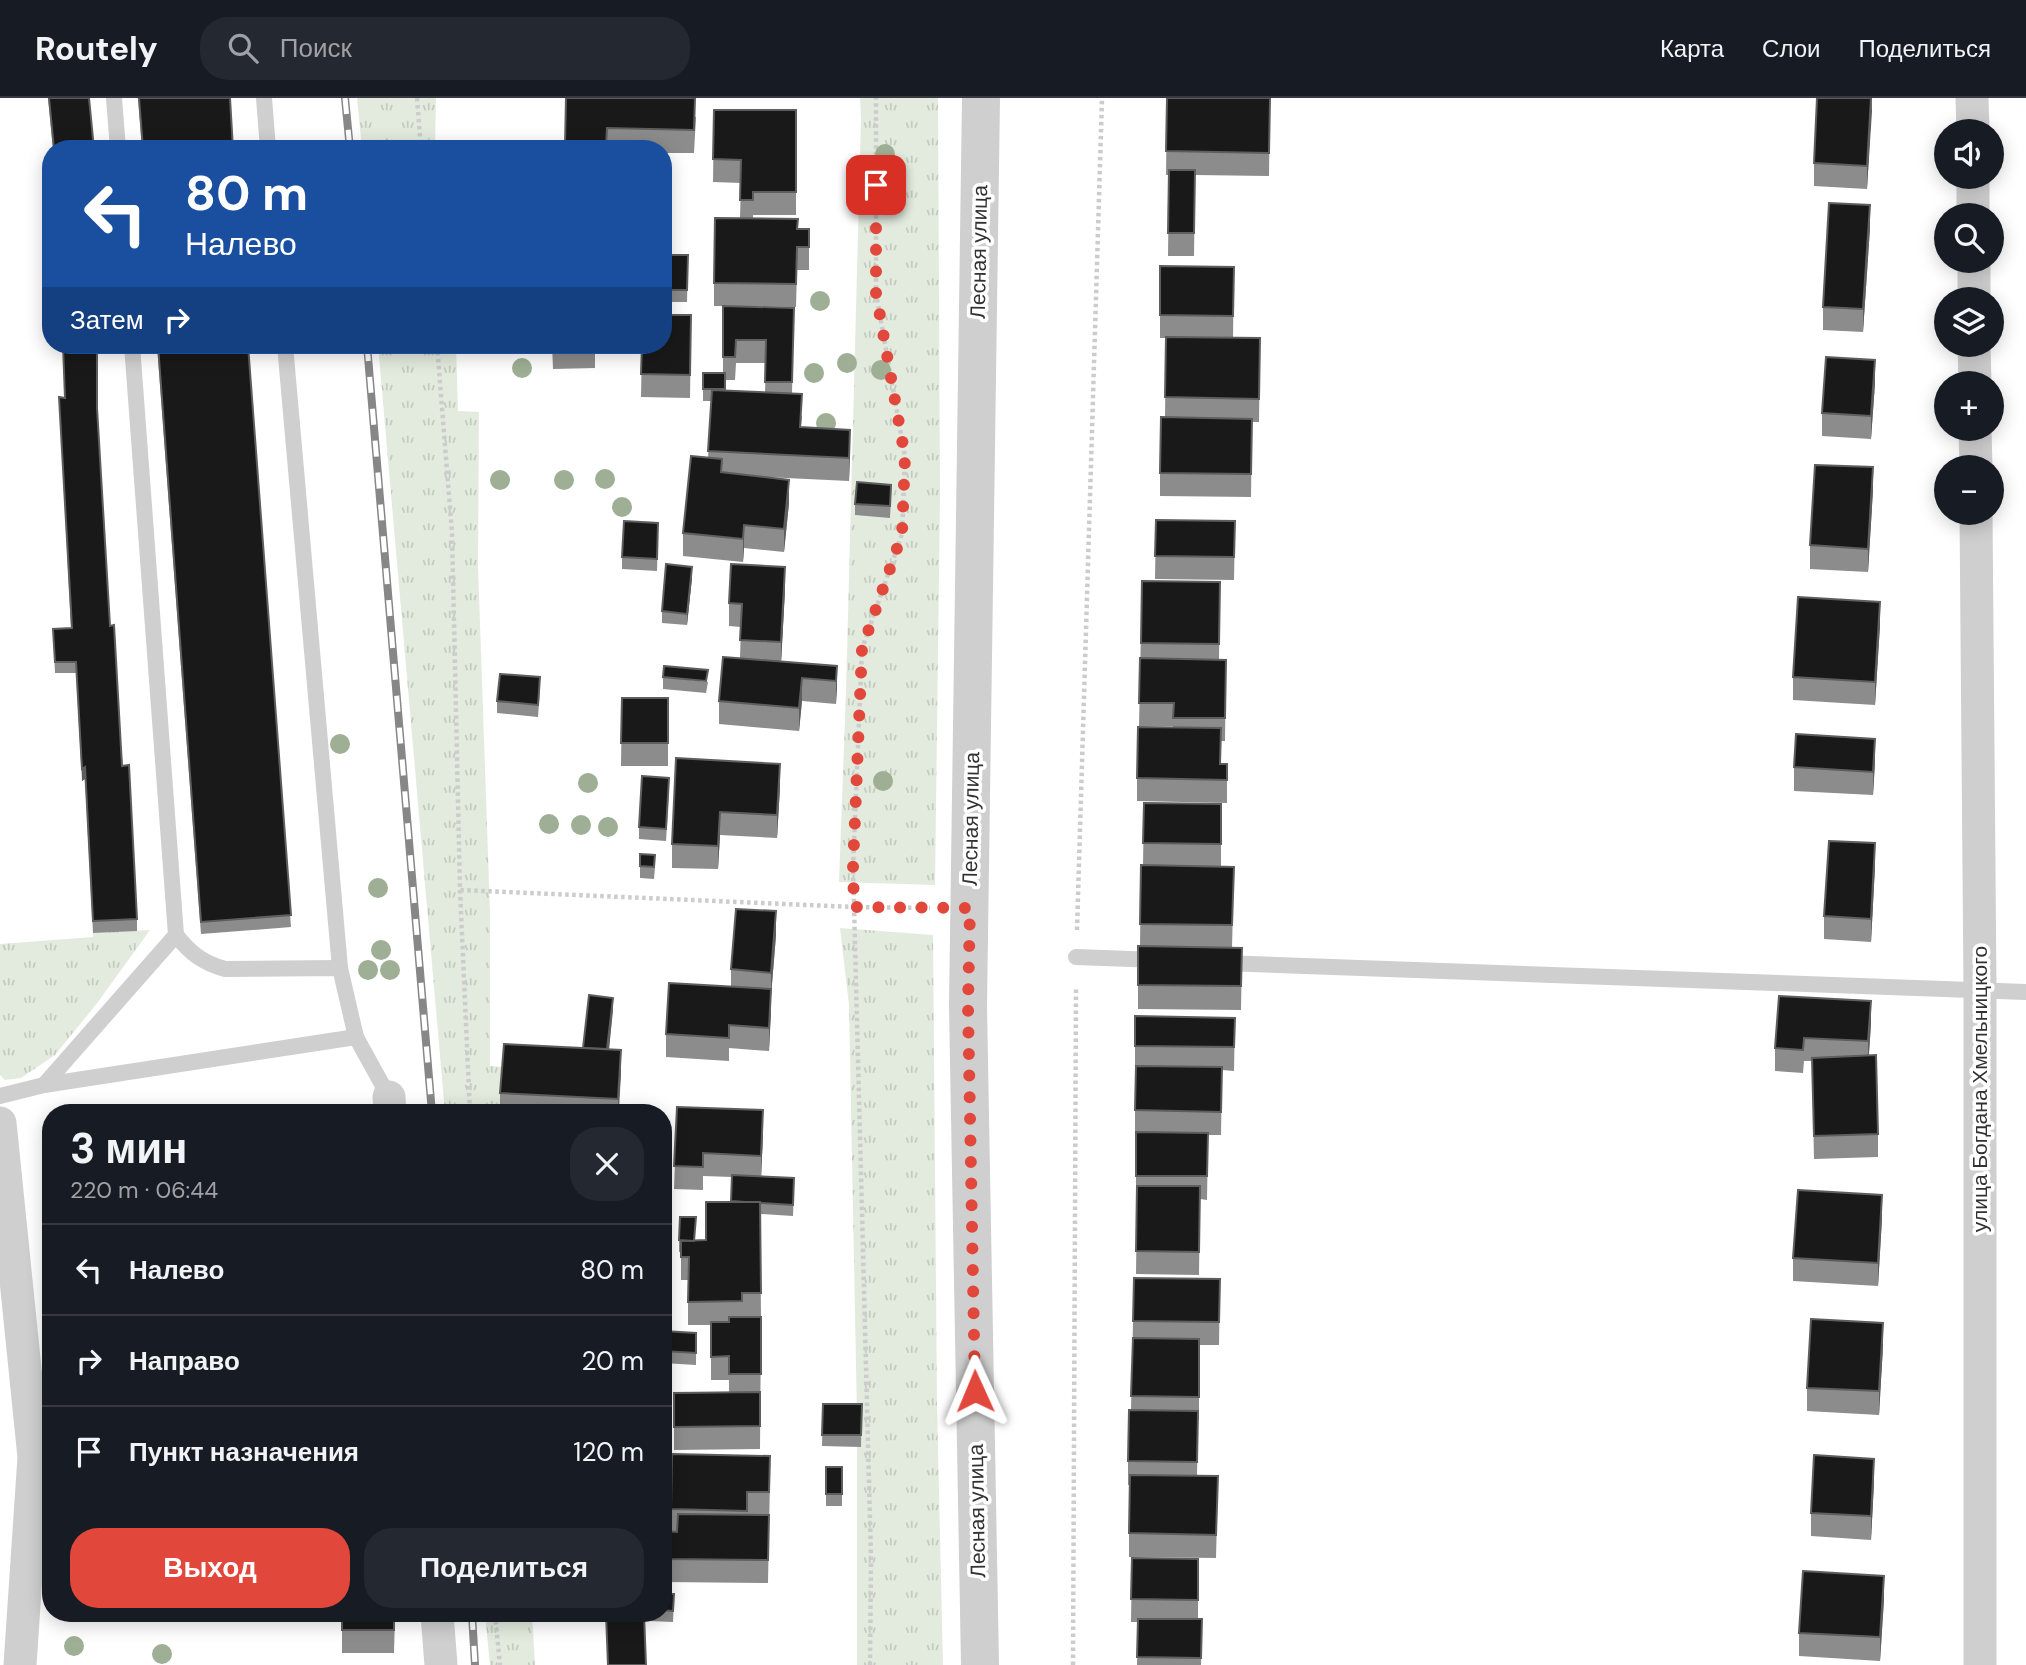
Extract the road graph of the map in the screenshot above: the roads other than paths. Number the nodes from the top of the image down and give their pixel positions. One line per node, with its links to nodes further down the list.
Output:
1 (114, 98): 6 (lane)
2 (264, 98): 7 (lane)
3 (981, 98): 26 (street, Лесная улица)
4 (1972, 98): 5 (street)
5 (1973, 119)
6 (117, 140)
7 (267, 140)
8 (133, 354): 11 (lane)
9 (286, 354): 15 (lane)
10 (1976, 525): 16 (street, улица Богдана Хмельницкого)
11 (176, 935): 15 (lane); 19 (lane)
12 (1076, 957): 13 (lane)
13 (1172, 961)
14 (1199, 962): 16 (lane)
15 (340, 968): 18 (lane)
16 (1980, 989): 17 (lane); 27 (street, улица Богдана Хмельницкого)
17 (2026, 992)
18 (356, 1037): 19 (lane); 21 (lane)
19 (44, 1085): 20 (lane)
20 (0, 1096)
21 (390, 1104)
22 (0, 1123): 24 (street)
23 (437, 1622): 25 (street)
24 (20, 1665)
25 (441, 1665)
26 (980, 1665)
27 (1980, 1665)

